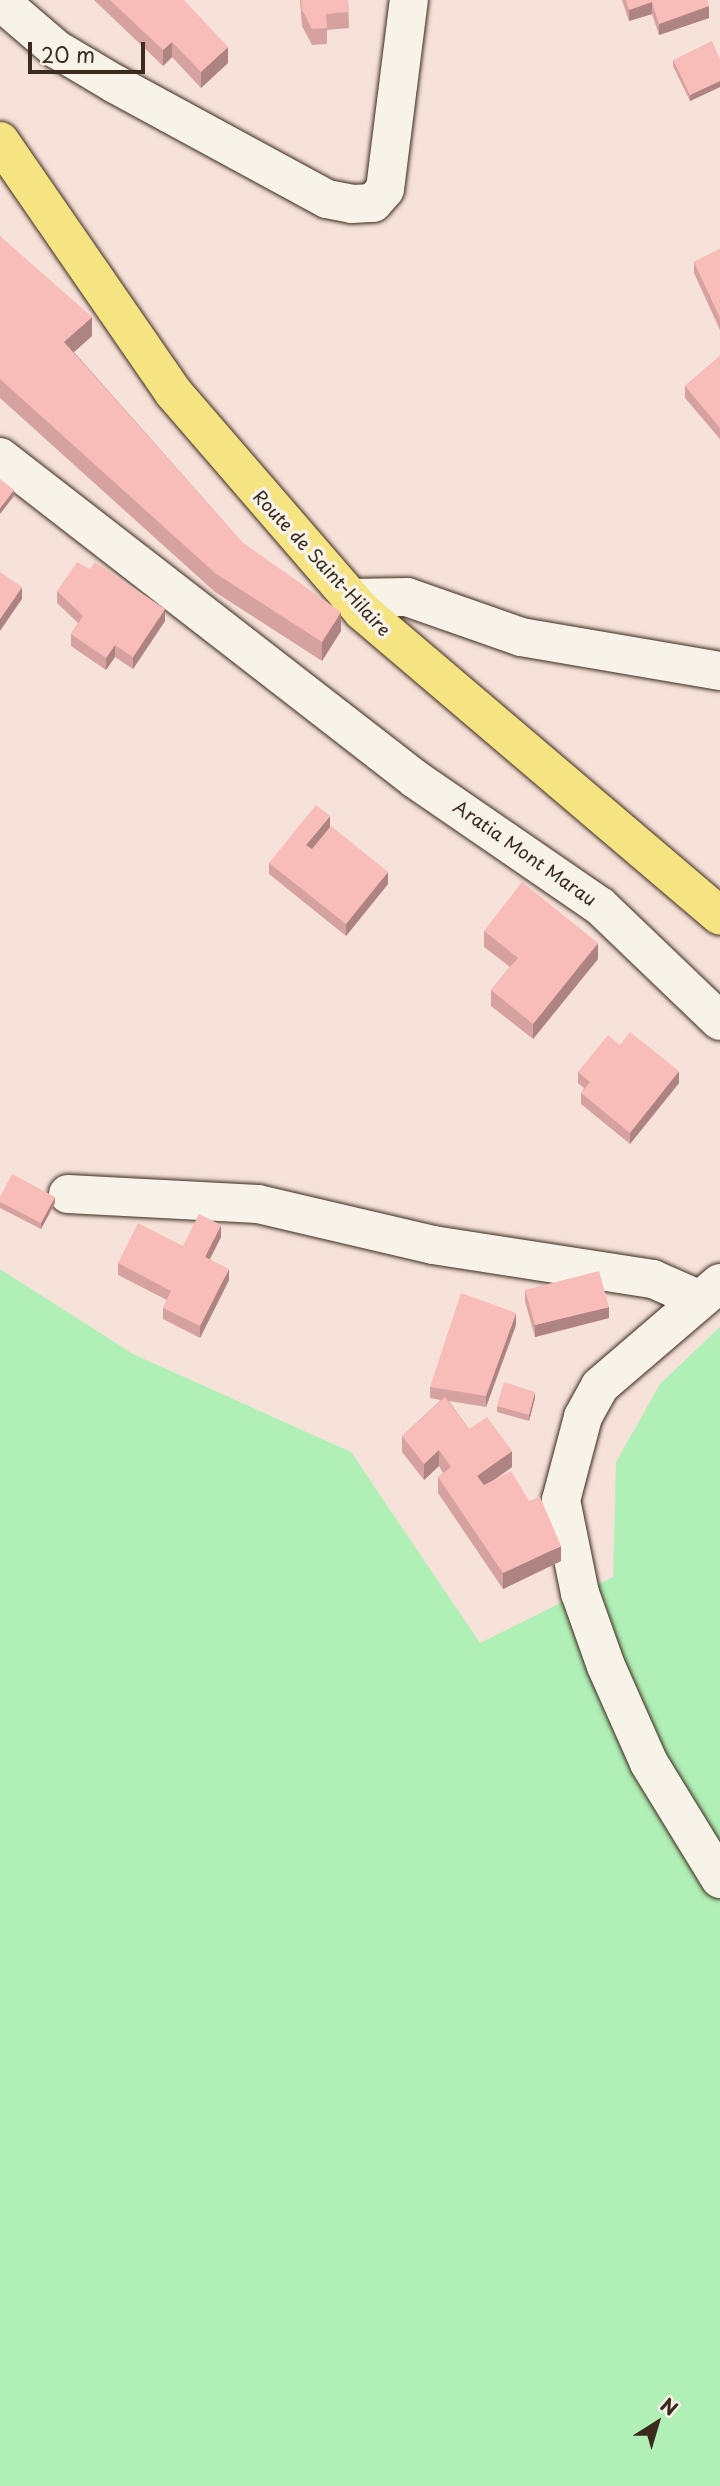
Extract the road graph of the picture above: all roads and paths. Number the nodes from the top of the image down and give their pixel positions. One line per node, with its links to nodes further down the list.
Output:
1 (409, 0): 2 (street)
2 (0, 1)
3 (0, 141): 5 (main road, Route de Saint-Hilaire)
4 (0, 457): 8 (street, Aratia Mont Marau)
5 (350, 598): 6 (street); 7 (main road, Route de Saint-Hilaire)
6 (720, 671)
7 (720, 916)
8 (720, 1021)
9 (68, 1194): 10 (street)
10 (709, 1291): 11 (street)
11 (720, 1879)

